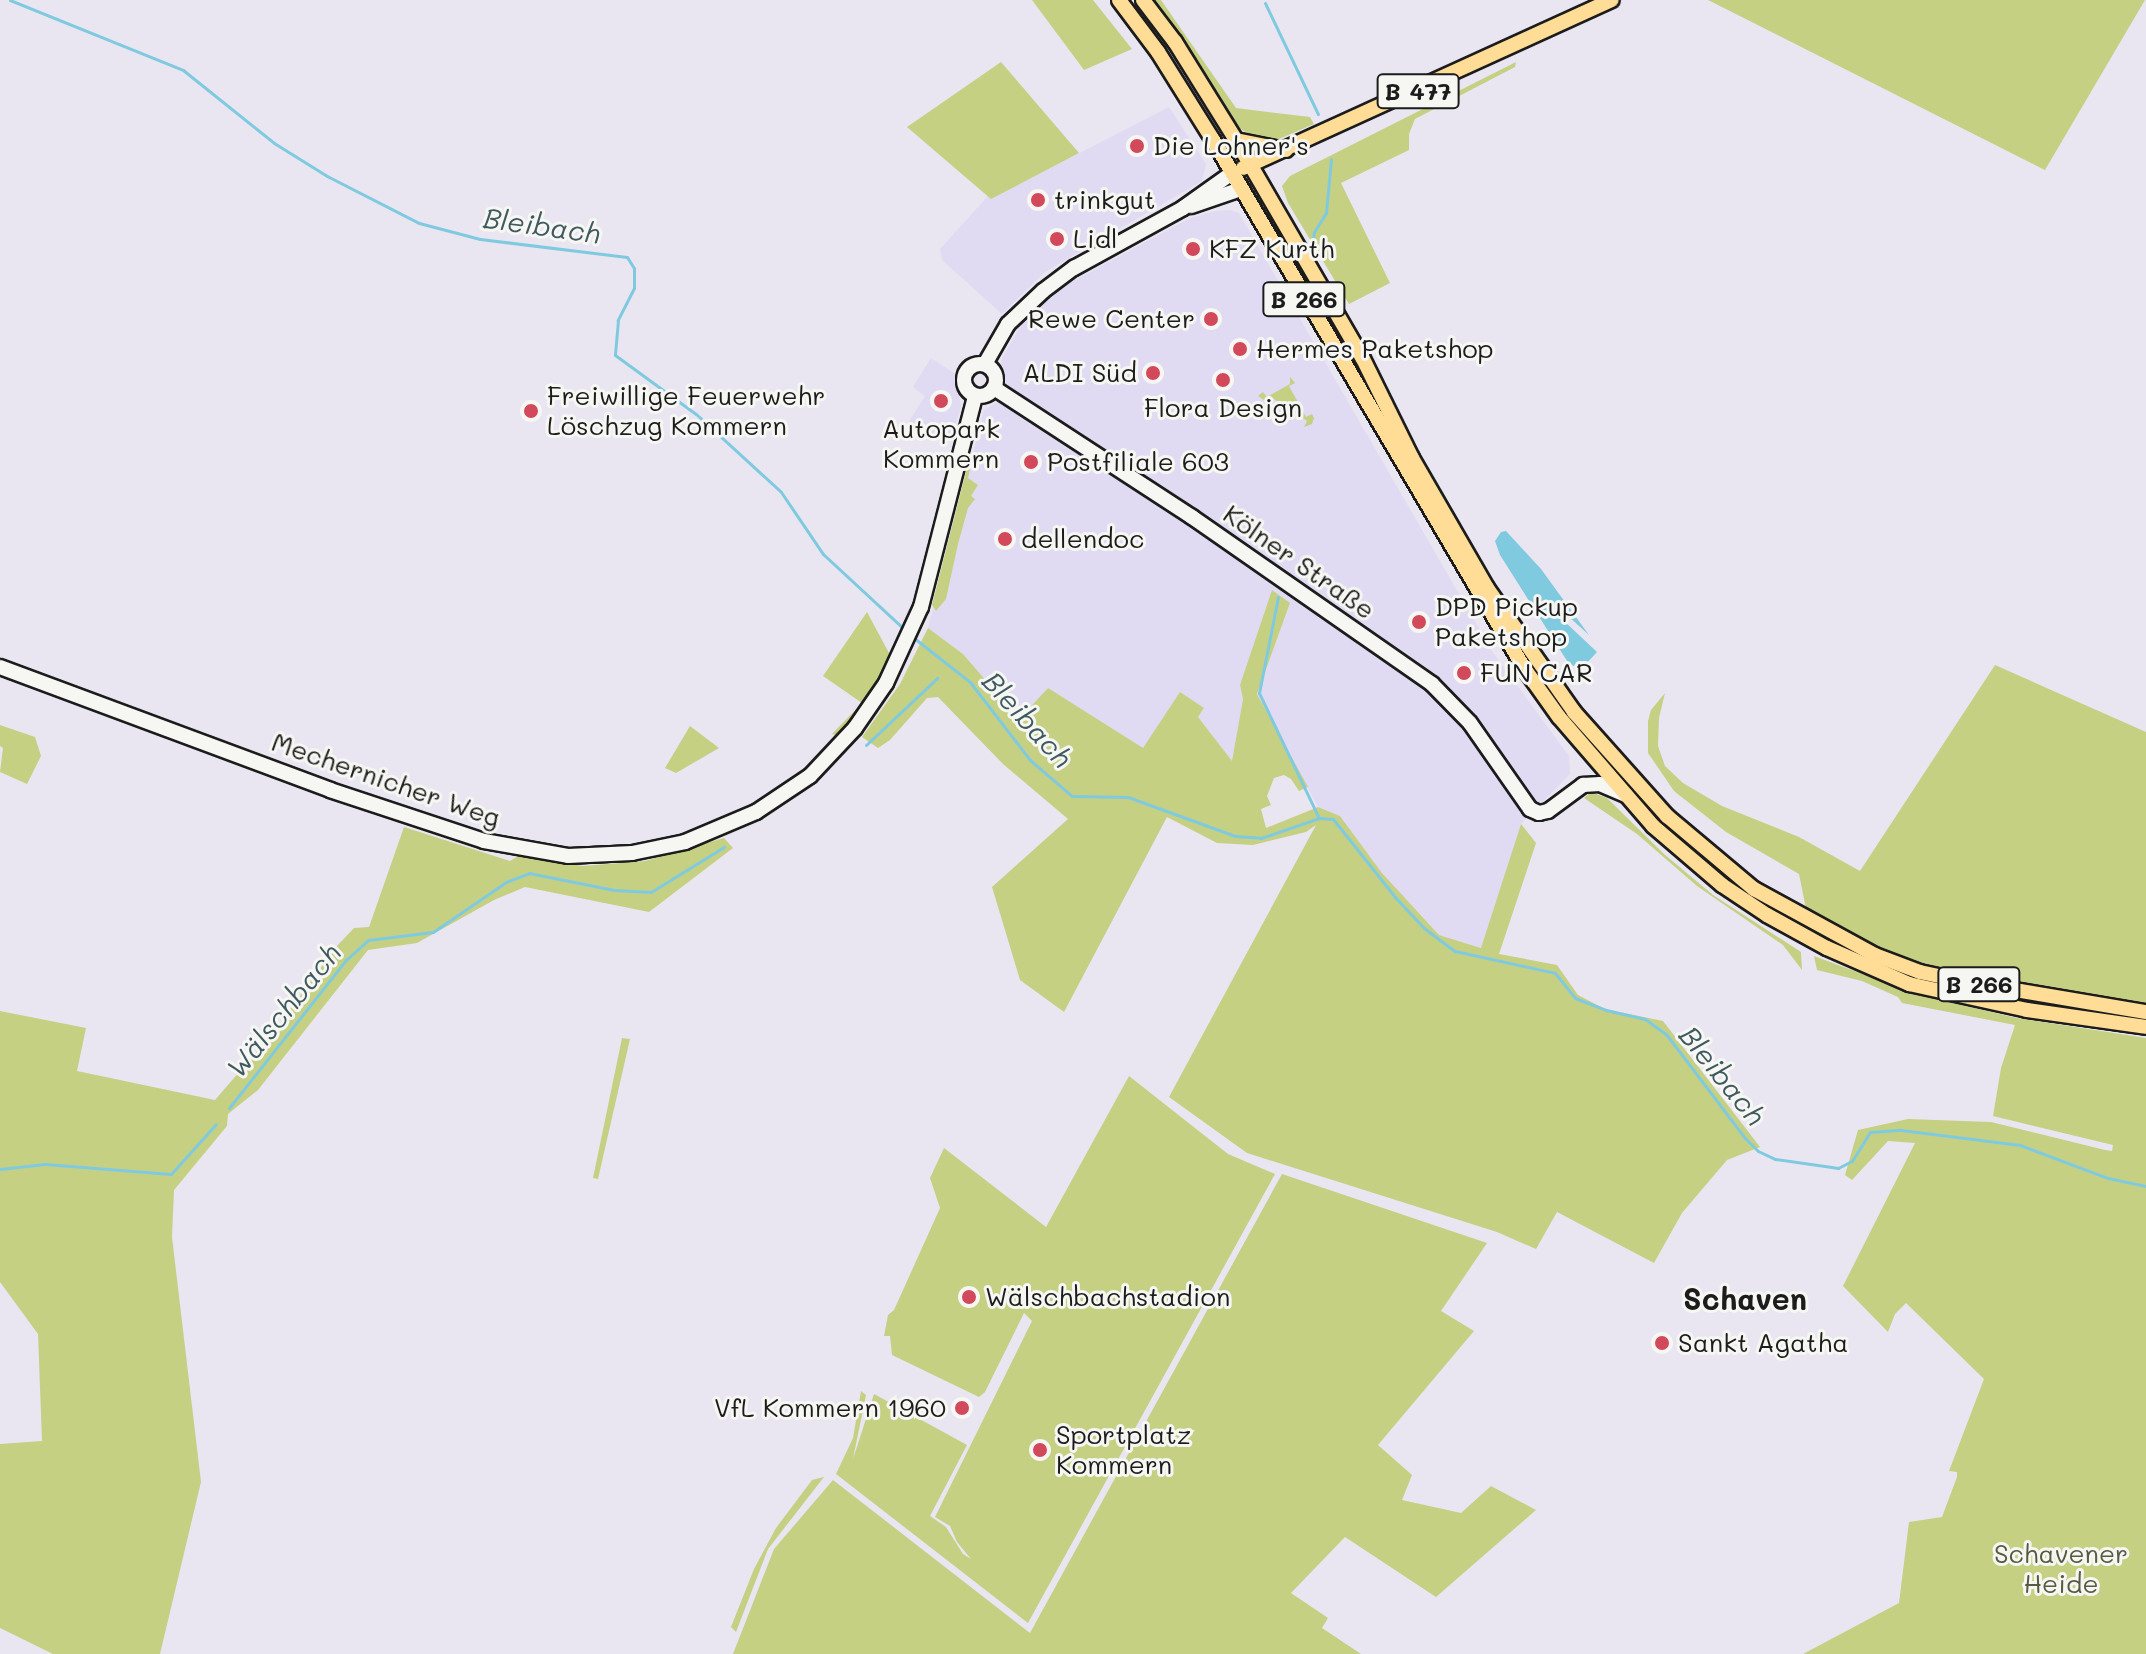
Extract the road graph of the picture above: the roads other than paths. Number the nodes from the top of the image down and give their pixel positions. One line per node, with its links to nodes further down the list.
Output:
1 (1119, 0): 7 (main road, B 266)
2 (1143, 0): 4 (main road, B 266)
3 (1612, 0): 5 (main road, B 477)
4 (1236, 140): 5 (main road); 6 (main road, B 266)
5 (1287, 150): 6 (main road, B 477); 8 (main road, B 477)
6 (1251, 165): 7 (main road, B 477); 8 (main road, B 266)
7 (1232, 173): 9 (main road, B 266); 10 (street)
8 (1258, 180): 9 (main road, B 477); 16 (main road, B 266)
9 (1241, 189): 10 (street, B 477); 15 (main road, B 266)
10 (1183, 208): 11 (street)
11 (985, 364): 12 (street); 13 (street)
12 (994, 388): 13 (street); 15 (street, Kölner Straße)
13 (975, 396): 14 (street, Mechernicher Weg)
14 (0, 667)
15 (1626, 795): 17 (main road, B 266)
16 (2146, 1012)
17 (2146, 1027)

